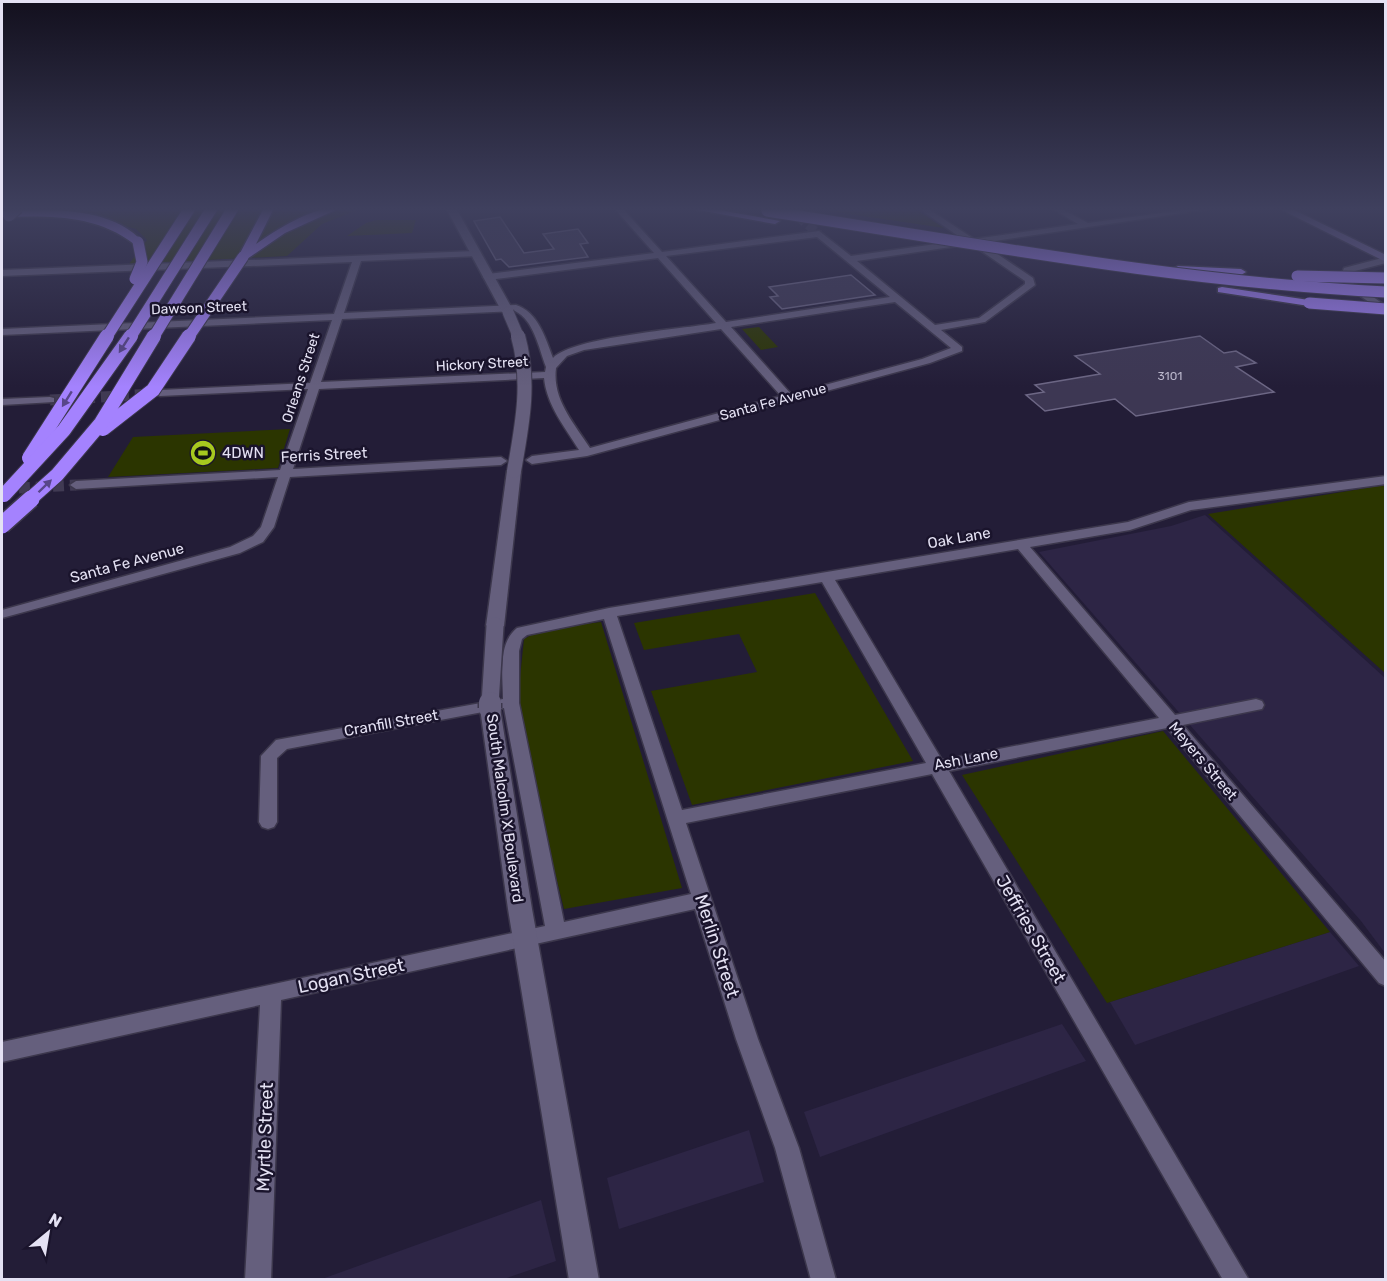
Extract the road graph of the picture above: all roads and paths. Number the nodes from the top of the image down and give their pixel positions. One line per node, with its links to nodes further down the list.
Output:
1 (126, 268): 18 (street)
2 (139, 268): 32 (highway, bridge)
3 (150, 268): 32 (highway, bridge)
4 (172, 268): 46 (highway, one-way to 46, bridge)
5 (196, 268): 39 (highway, bridge)
6 (236, 268): 39 (highway, bridge)
7 (355, 268): 28 (street, Orleans Street)
8 (483, 268): 19 (street, South Malcolm X Boulevard)
9 (560, 268): 19 (street)
10 (672, 268): 29 (street)
11 (859, 268): 24 (street)
12 (1011, 268): 30 (street)
13 (1092, 268): 22 (highway)
14 (1124, 268): 23 (highway, bridge)
15 (1169, 268): 17 (highway)
16 (1355, 268): 27 (street)
17 (1178, 269): 20 (highway, bridge); 21 (highway, bridge)
18 (2, 273)
19 (488, 277): 26 (street, South Malcolm X Boulevard)
20 (1386, 278)
21 (1386, 286)
22 (1222, 290): 25 (highway); 27 (highway, bridge)
23 (1386, 293)
24 (896, 299): 29 (street, Hickory Street); 30 (street)
25 (1386, 300)
26 (507, 310): 28 (street, Dawson Street); 33 (street); 61 (street, South Malcolm X Boulevard, bridge)
27 (1386, 310)
28 (338, 316): 31 (street, Dawson Street); 34 (street, Orleans Street)
29 (724, 325): 33 (street, Hickory Street); 36 (street)
30 (932, 328): 36 (street, Santa Fe Avenue)
31 (2, 332)
32 (106, 335): 46 (highway, one-way to 46, bridge)
33 (549, 371): 34 (street, Hickory Street); 40 (street)
34 (314, 386): 35 (street, Hickory Street); 43 (street, Orleans Street)
35 (160, 393)
36 (788, 398): 40 (street, Santa Fe Avenue)
37 (50, 400): 38 (street)
38 (2, 402)
39 (85, 444): 47 (highway, one-way to 39, bridge)
40 (587, 452): 41 (street, Santa Fe Avenue)
41 (532, 460)
42 (501, 461): 43 (street, Ferris Street)
43 (286, 474): 45 (street, Ferris Street); 48 (street, Orleans Street)
44 (1386, 480): 49 (street, Oak Lane)
45 (76, 486)
46 (3, 496)
47 (2, 525)
48 (258, 539): 52 (street, Santa Fe Avenue)
49 (1021, 544): 50 (street, Oak Lane); 55 (street, Meyers Street)
50 (826, 577): 51 (street, Oak Lane); 56 (street, Jeffries Street)
51 (609, 613): 53 (street, Oak Lane); 57 (street, Merlin Street)
52 (2, 614)
53 (511, 703): 58 (street, Cranfill Street); 60 (street)
54 (1256, 705): 55 (street, Ash Lane)
55 (1168, 720): 56 (street, Ash Lane); 62 (street, Meyers Street)
56 (935, 765): 57 (street, Ash Lane); 68 (street, Jeffries Street)
57 (677, 818): 59 (street, Merlin Street)
58 (268, 822)
59 (701, 900): 60 (street, Logan Street); 67 (street, Merlin Street)
60 (556, 933): 61 (street, Logan Street)
61 (526, 939): 63 (street, Logan Street); 66 (street, South Malcolm X Boulevard)
62 (1386, 977)
63 (271, 994): 64 (street, Logan Street); 65 (street, Myrtle Street)
64 (2, 1052)
65 (258, 1280)
66 (584, 1280)
67 (824, 1280)
68 (1237, 1280)

